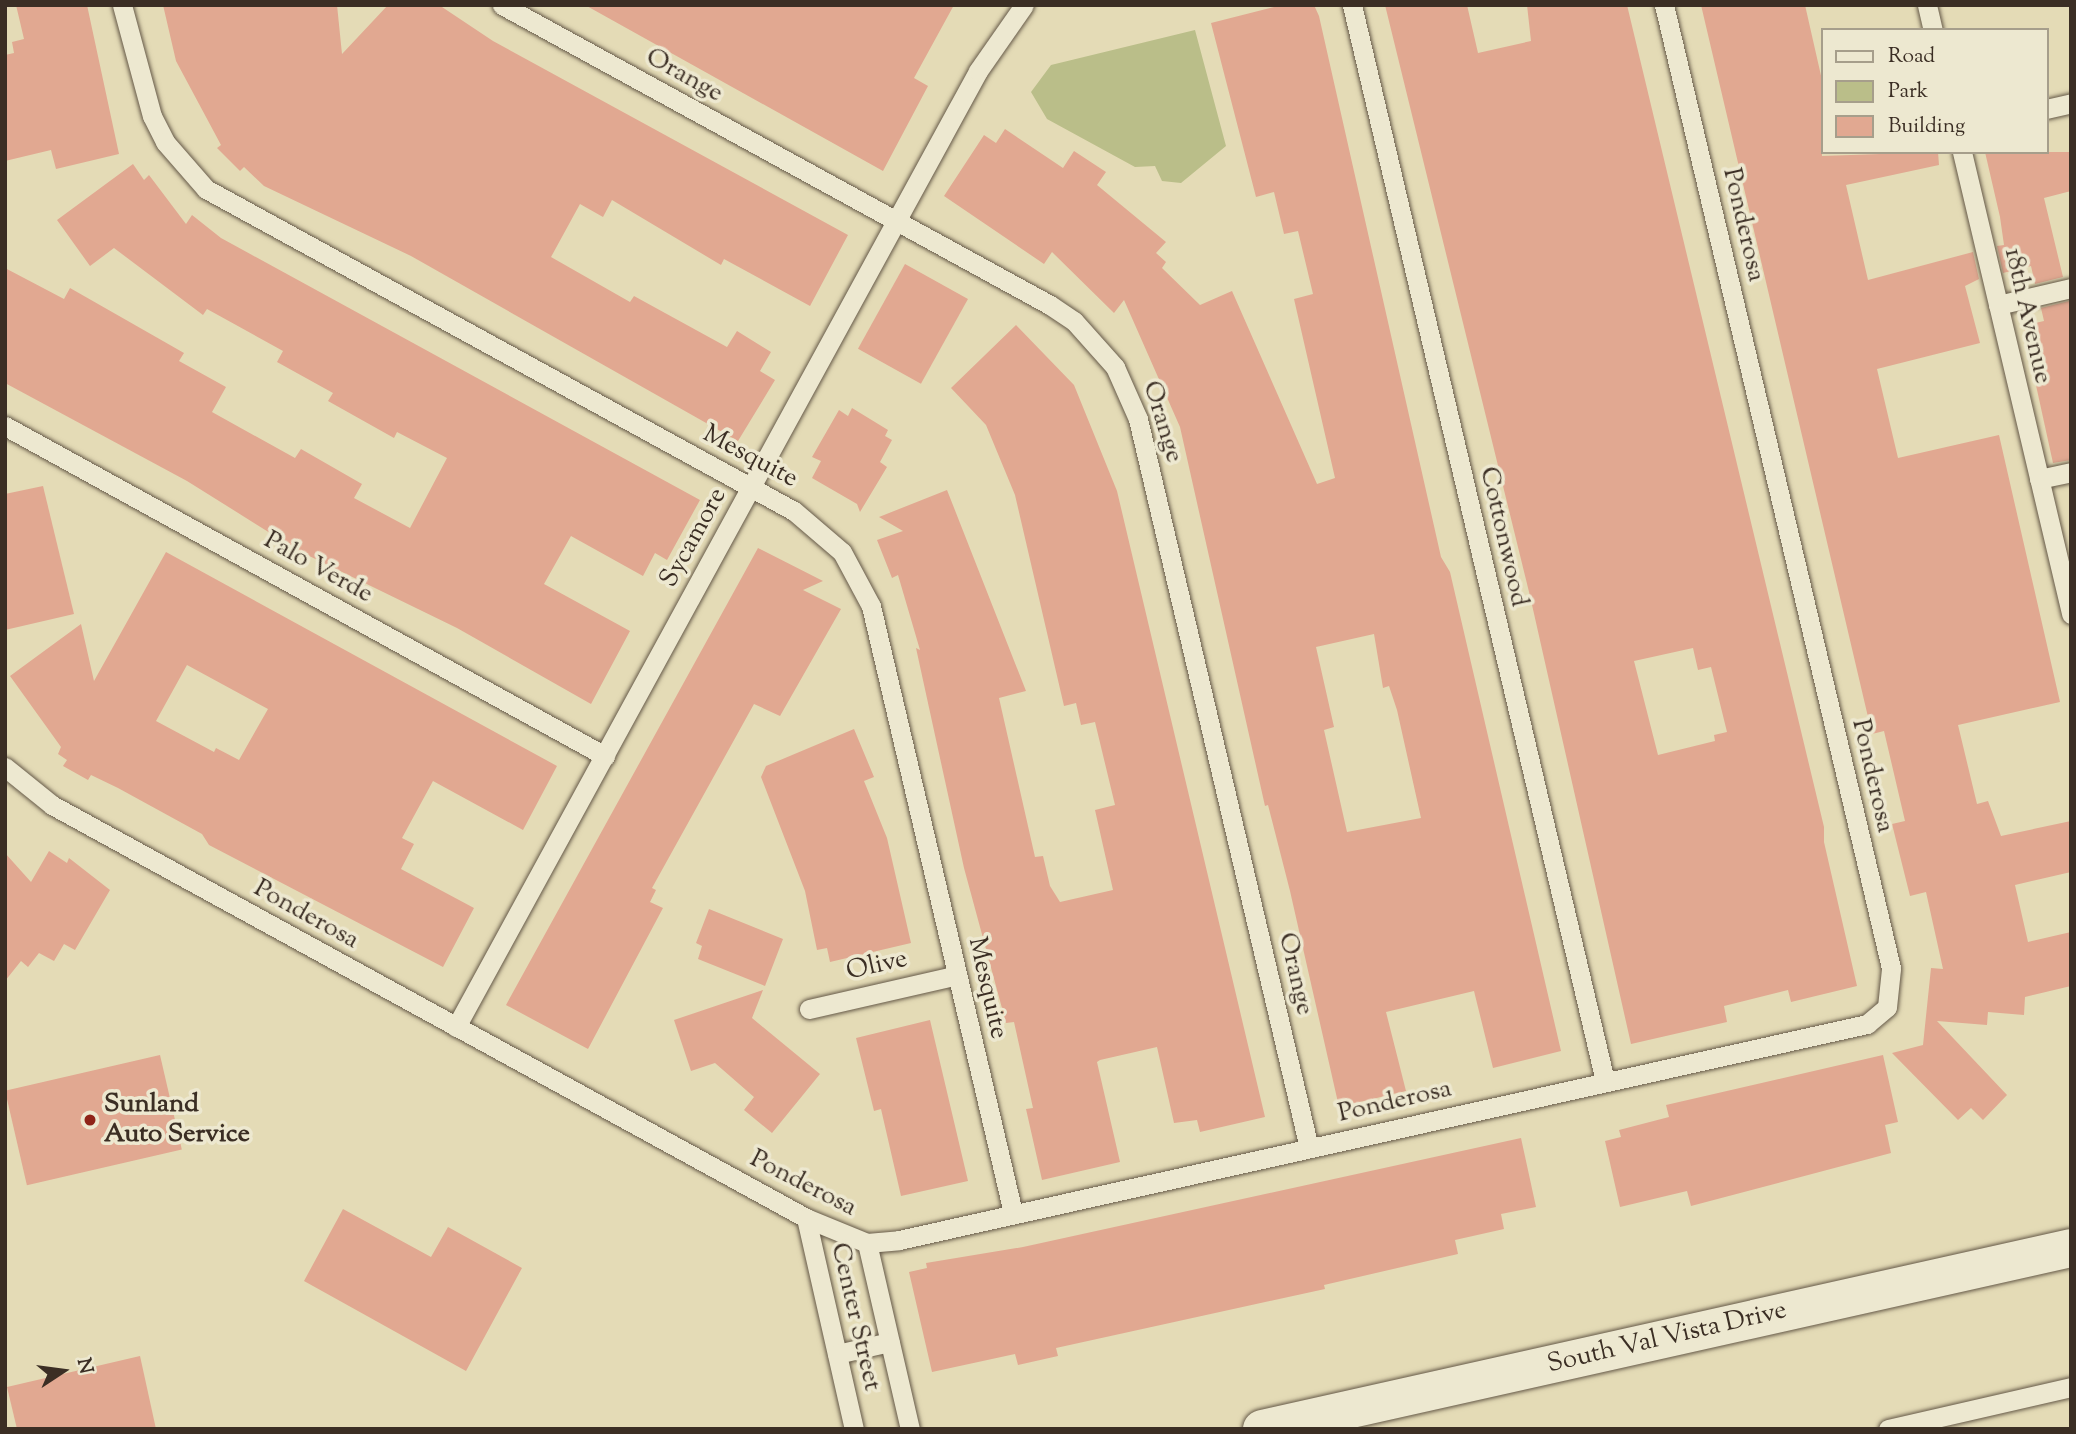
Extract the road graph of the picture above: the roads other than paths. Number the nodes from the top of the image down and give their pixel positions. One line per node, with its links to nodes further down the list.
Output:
1 (122, 5): 17 (lane, Mesquite)
2 (502, 5): 11 (lane, Orange)
3 (1024, 5): 11 (lane, Sycamore)
4 (1352, 5): 24 (lane, Cottonwood)
5 (1664, 5): 24 (lane, Ponderosa)
6 (1927, 5): 7 (lane)
7 (1933, 28)
8 (2071, 103): 9 (lane)
9 (2048, 109)
10 (1962, 154): 13 (lane, 18th Avenue)
11 (897, 223): 17 (lane, Sycamore); 25 (lane, Orange)
12 (2071, 288): 13 (lane)
13 (1998, 305): 16 (lane, 18th Avenue)
14 (5, 426): 19 (lane, Palo Verde)
15 (2071, 472): 16 (lane)
16 (2039, 479): 18 (lane, 18th Avenue)
17 (751, 488): 19 (lane, Sycamore); 21 (lane, Mesquite)
18 (2071, 614)
19 (605, 756): 23 (lane, Sycamore)
20 (5, 767): 23 (lane, Ponderosa)
21 (957, 975): 22 (lane, Olive); 26 (lane, Mesquite)
22 (809, 1009)
23 (456, 1027): 27 (lane, Ponderosa)
24 (1605, 1081): 25 (lane, Ponderosa)
25 (1308, 1148): 26 (lane, Ponderosa)
26 (1013, 1213): 28 (lane, Ponderosa)
27 (806, 1218): 28 (lane, Ponderosa); 31 (lane, Center Street)
28 (867, 1243): 30 (lane, Center Street)
29 (2071, 1248): 36 (main road, South Val Vista Drive)
30 (890, 1342): 31 (lane); 35 (lane, Center Street)
31 (837, 1354): 34 (lane, Center Street)
32 (2071, 1387): 33 (lane)
33 (1949, 1422): 37 (lane)
34 (854, 1429)
35 (910, 1429)
36 (1262, 1429)
37 (1888, 1429)

